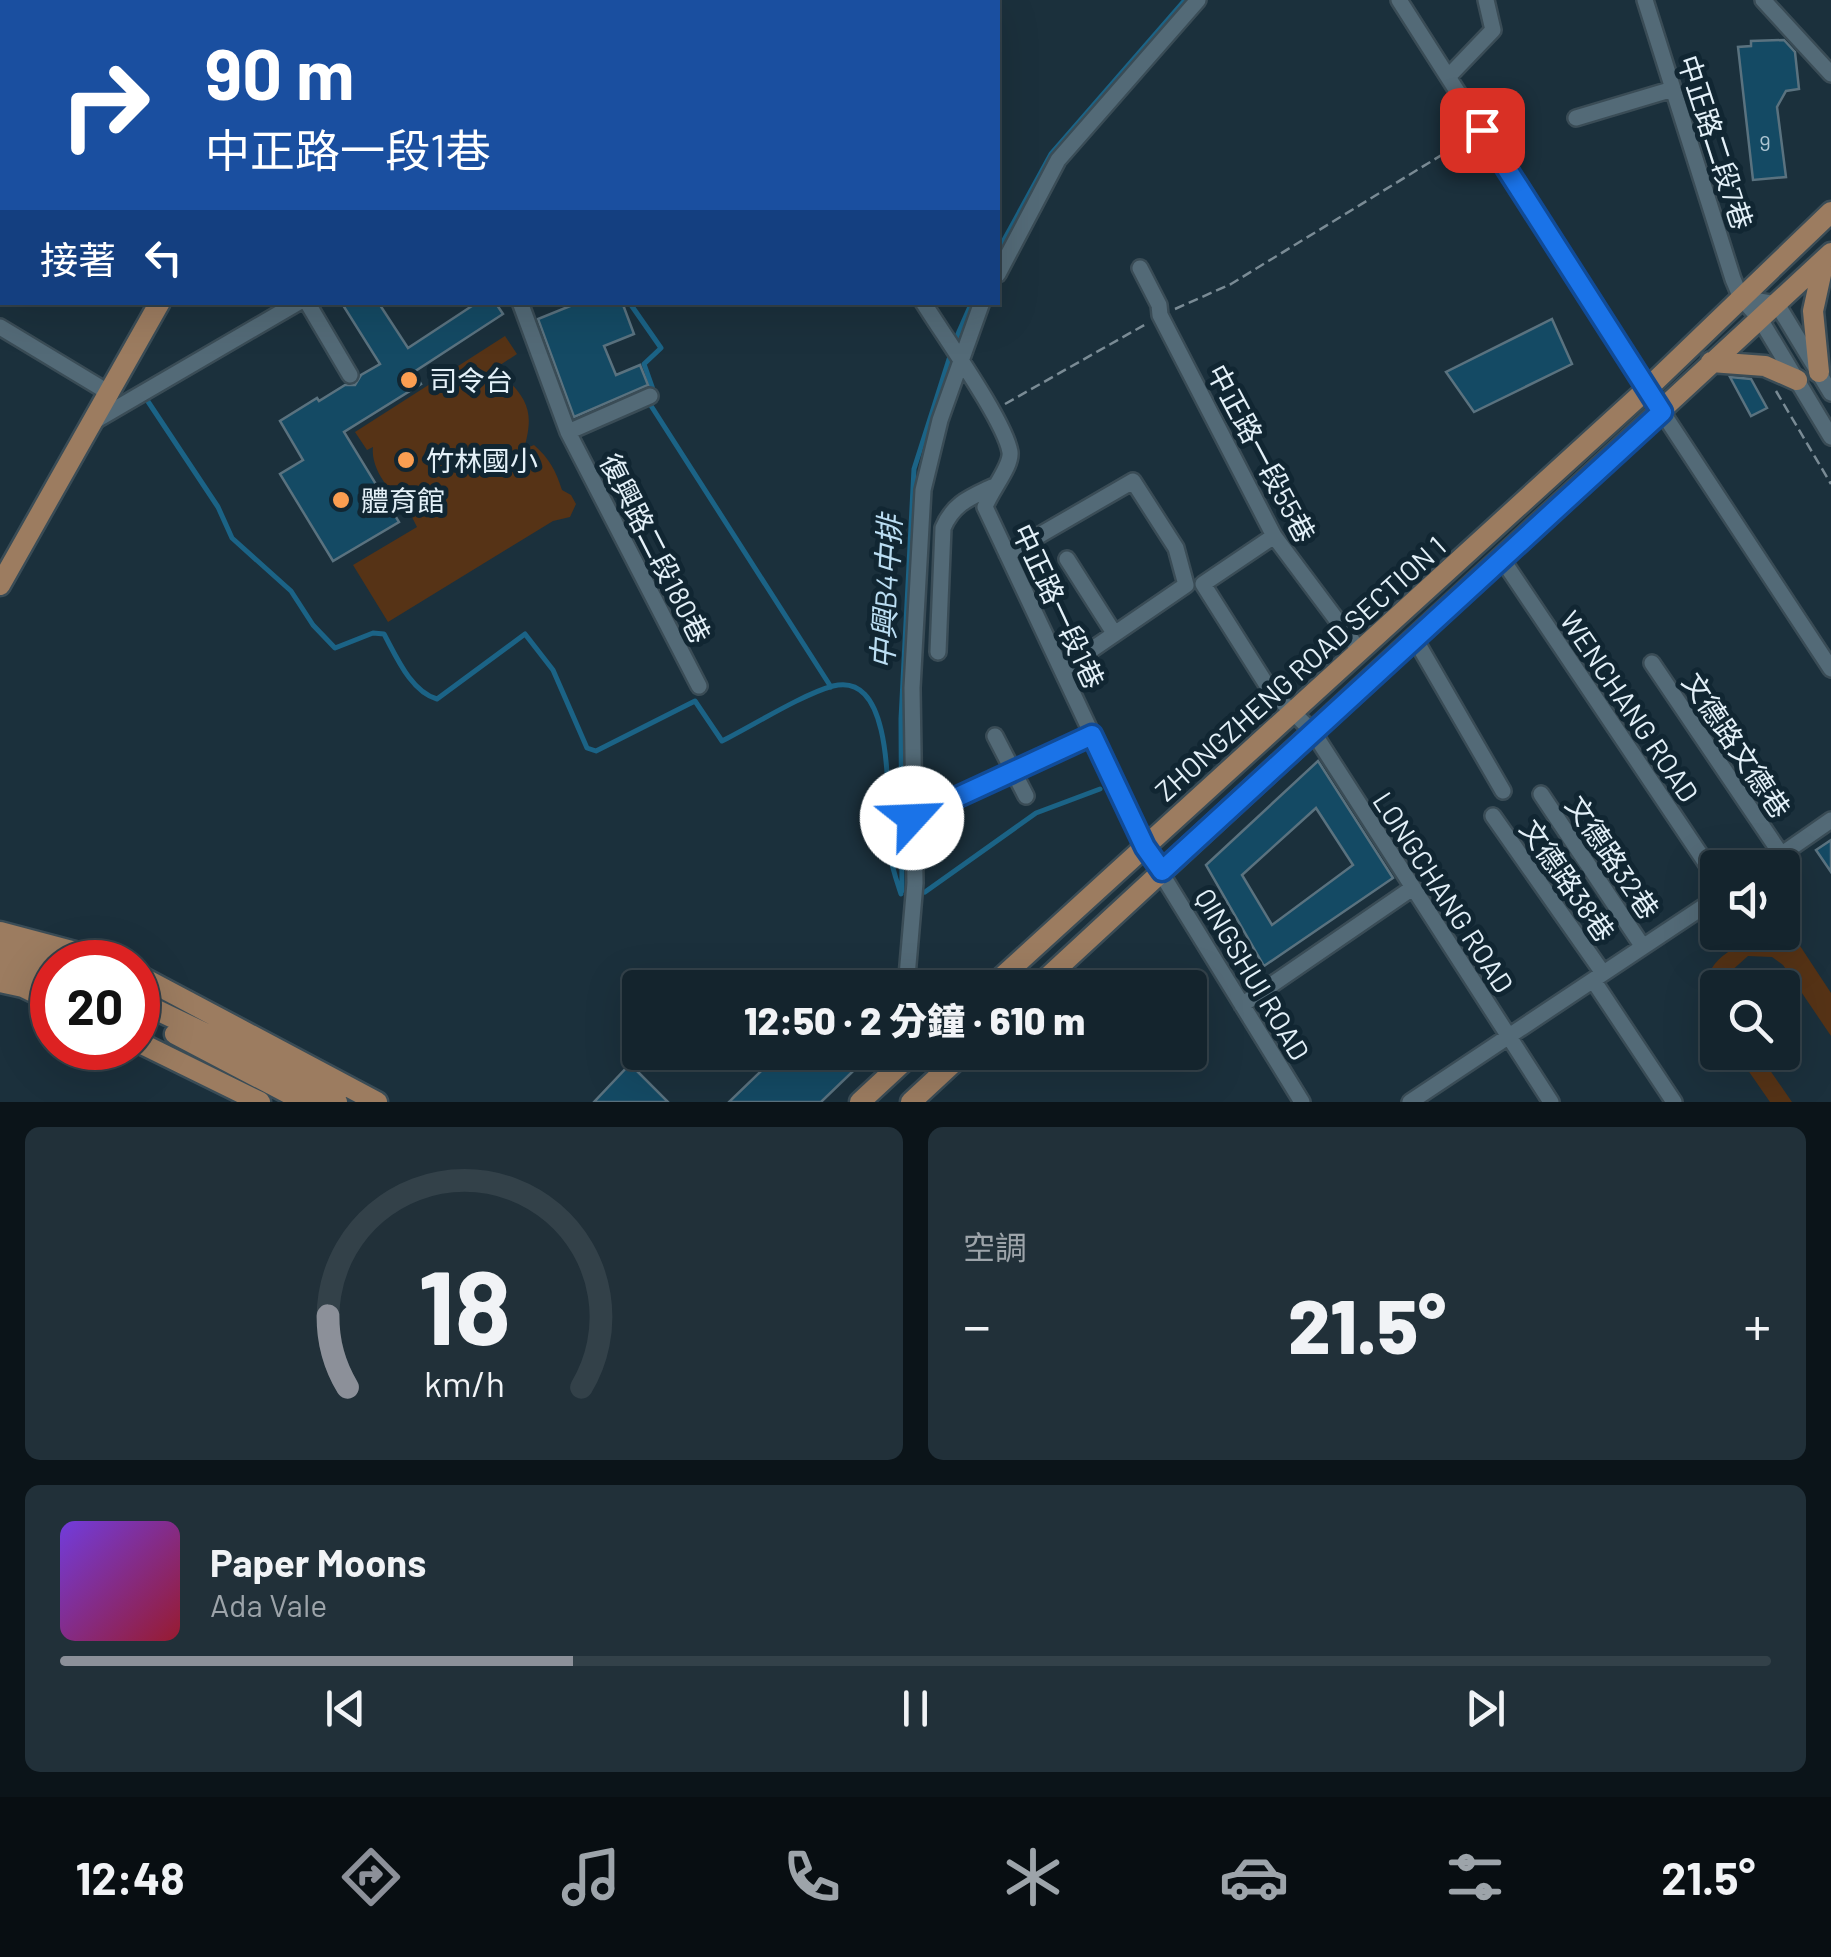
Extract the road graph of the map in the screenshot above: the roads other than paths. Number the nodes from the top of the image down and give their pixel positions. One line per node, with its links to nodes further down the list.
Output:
1 (1198, 0): 13 (street)
2 (1399, 0): 7 (street)
3 (1486, 0): 7 (street)
4 (1645, 0): 8 (street, 中正路二段7巷)
5 (1764, 0): 6 (street)
6 (1831, 74)
7 (1448, 77): 29 (street)
8 (1673, 89): 9 (street); 14 (street, 中正路二段7巷)
9 (1576, 118)
10 (1831, 212): 14 (main road, ZHONGZHENG ROAD SECTION 1)
11 (1827, 257): 15 (main road, ZHONGZHENG ROAD SECTION 1); 26 (main road)
12 (1140, 268): 38 (street, 中正路一段55巷)
13 (1000, 270)
14 (1741, 298): 15 (street); 22 (street); 29 (main road, ZHONGZHENG ROAD SECTION 1)
15 (1777, 304): 22 (main road, ZHONGZHENG ROAD SECTION 1); 26 (street)
16 (158, 305): 30 (main road)
17 (298, 305): 34 (street)
18 (305, 305): 27 (street)
19 (521, 305): 35 (street, 復興路二段180巷)
20 (924, 305): 25 (street, 中正路一段1巷)
21 (981, 305): 25 (street)
22 (1760, 319): 24 (main road, ZHONGZHENG ROAD SECTION 1); 28 (street)
23 (0, 327): 30 (street)
24 (1711, 362): 28 (main road); 33 (main road, ZHONGZHENG ROAD SECTION 1)
25 (961, 364): 37 (street, 中正路一段1巷); 60 (street)
26 (1819, 372): 31 (street)
27 (350, 374)
28 (1797, 380): 36 (street)
29 (1647, 390): 33 (street); 45 (main road, ZHONGZHENG ROAD SECTION 1)
30 (111, 394): 34 (main road)
31 (1831, 394)
32 (650, 396): 35 (street, 復興路二段180巷)
33 (1662, 412): 40 (main road, ZHONGZHENG ROAD SECTION 1); 49 (street)
34 (93, 422): 42 (main road)
35 (568, 432): 50 (street, 復興路二段180巷)
36 (1829, 435)
37 (992, 487): 39 (street, 中正路一段1巷); 46 (street)
38 (1274, 536): 45 (street, 中正路一段55巷); 51 (street, LONGCHANG ROAD)
39 (1007, 554): 43 (street); 48 (street, 中正路一段1巷)
40 (1502, 558): 44 (main road, ZHONGZHENG ROAD SECTION 1); 65 (street, WENCHANG ROAD)
41 (1067, 559): 43 (street)
42 (0, 585)
43 (1114, 633): 48 (street)
44 (1415, 639): 52 (main road, ZHONGZHENG ROAD SECTION 1); 56 (street)
45 (1360, 651): 51 (main road, ZHONGZHENG ROAD SECTION 1)
46 (938, 652)
47 (1652, 663): 63 (street, 文德路文德巷)
48 (1062, 670): 53 (street, 中正路一段1巷)
49 (1831, 670)
50 (699, 686)
51 (1293, 712): 52 (street, LONGCHANG ROAD); 62 (main road, ZHONGZHENG ROAD SECTION 1)
52 (1313, 732): 66 (main road, ZHONGZHENG ROAD SECTION 1); 67 (street, LONGCHANG ROAD)
53 (1092, 735): 55 (street); 62 (street, 中正路一段1巷)
54 (995, 736): 55 (street)
55 (1013, 771): 58 (street); 60 (street)
56 (1504, 790)
57 (1542, 794): 72 (street, 文德路32巷)
58 (1026, 796)
59 (1492, 816): 79 (street, 文德路38巷)
60 (912, 818): 75 (street)
61 (1831, 820): 64 (street)
62 (1145, 847): 66 (street, 中正路一段1巷); 76 (main road, ZHONGZHENG ROAD SECTION 1)
63 (1778, 850)
64 (1787, 850)
65 (1700, 854)
66 (1162, 871): 77 (main road, ZHONGZHENG ROAD SECTION 1); 83 (street, QINGSHUI ROAD)
67 (1412, 889): 83 (street); 86 (street, LONGCHANG ROAD)
68 (1700, 909): 72 (street)
69 (0, 932): 70 (main road)
70 (30, 940)
71 (0, 946): 73 (main road)
72 (1643, 947): 79 (street)
73 (30, 956)
74 (0, 966): 78 (main road)
75 (908, 970)
76 (1010, 970)
77 (1055, 970)
78 (30, 974)
79 (1598, 976): 86 (street); 99 (street, 文德路38巷)
80 (0, 982): 82 (main road)
81 (160, 988): 94 (main road)
82 (30, 991)
83 (1242, 1005): 97 (street, QINGSHUI ROAD)
84 (160, 1012): 93 (main road)
85 (160, 1026): 92 (main road)
86 (1508, 1037): 90 (street); 98 (street, LONGCHANG ROAD)
87 (160, 1053): 91 (main road)
88 (892, 1070): 95 (main road)
89 (946, 1070): 96 (main road)
90 (1419, 1100)
91 (260, 1102)
92 (305, 1102)
93 (337, 1102)
94 (377, 1102)
95 (860, 1102)
96 (911, 1102)
97 (1302, 1102)
98 (1551, 1102)
99 (1674, 1102)

